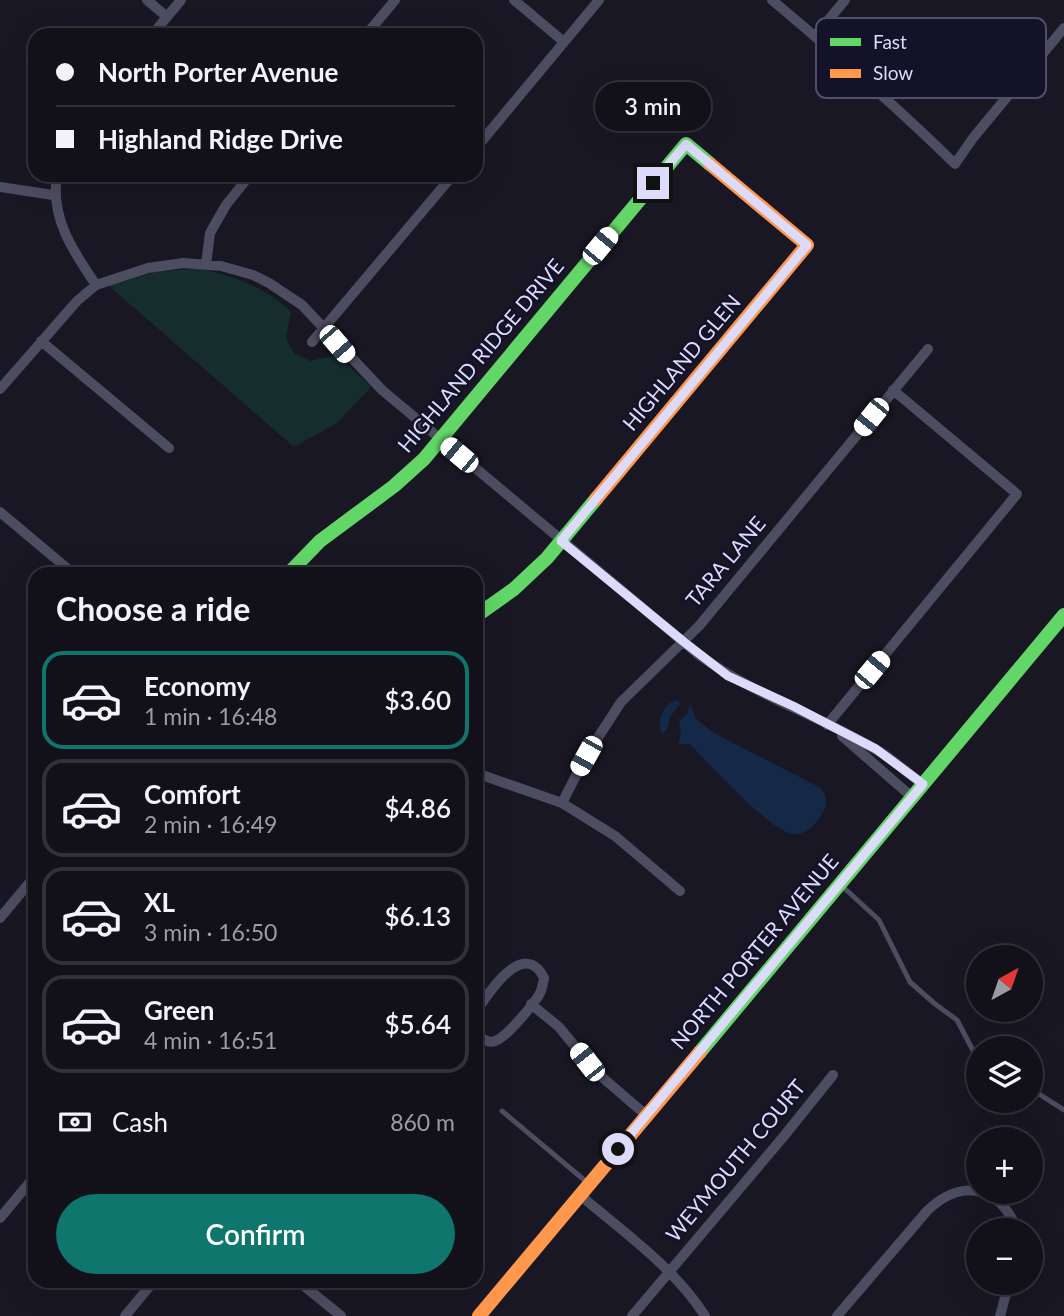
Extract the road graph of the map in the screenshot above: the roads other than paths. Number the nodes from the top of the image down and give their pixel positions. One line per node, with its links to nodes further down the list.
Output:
1 (147, 0): 8 (street)
2 (181, 0): 8 (street)
3 (395, 0): 11 (street)
4 (514, 0): 14 (street)
5 (599, 0): 14 (street)
6 (772, 0): 13 (street)
7 (845, 0): 9 (street)
8 (167, 17): 10 (street)
9 (830, 18)
10 (158, 28)
11 (372, 28)
12 (1064, 28): 15 (street)
13 (815, 36)
14 (564, 42): 18 (street)
15 (1046, 50)
16 (883, 98): 17 (street)
17 (1006, 98)
18 (483, 140)
19 (686, 144): 33 (street, HIGHLAND RIDGE DRIVE); 36 (street, HIGHLAND GLEN)
20 (56, 182): 24 (street)
21 (244, 182): 25 (street)
22 (447, 182): 27 (street)
23 (0, 187): 24 (street)
24 (53, 195): 26 (street)
25 (206, 264): 26 (street); 27 (street)
26 (96, 285): 28 (street)
27 (324, 329): 29 (street); 33 (street)
28 (41, 341): 31 (street); 34 (street)
29 (312, 342)
30 (928, 349): 32 (street, TARA LANE)
31 (0, 389)
32 (893, 390): 41 (street, TARA LANE); 42 (street)
33 (440, 440): 36 (street); 38 (street, HIGHLAND RIDGE DRIVE)
34 (169, 448)
35 (0, 512): 37 (street)
36 (561, 541): 39 (street, HIGHLAND GLEN); 41 (street)
37 (66, 567)
38 (295, 567)
39 (483, 610)
40 (1064, 615): 44 (street, NORTH PORTER AVENUE)
41 (684, 642): 42 (street); 46 (street, TARA LANE)
42 (831, 727): 44 (street); 45 (street)
43 (483, 779): 46 (street)
44 (923, 784): 45 (street, NORTH PORTER AVENUE)
45 (912, 797): 47 (street, NORTH PORTER AVENUE)
46 (562, 803): 49 (street)
47 (840, 883): 53 (lane); 59 (street, NORTH PORTER AVENUE)
48 (28, 884): 50 (street)
49 (680, 891)
50 (0, 918)
51 (483, 1003): 52 (street)
52 (531, 1004): 54 (street); 59 (street)
53 (966, 1037)
54 (483, 1039)
55 (833, 1074): 64 (street, WEYMOUTH COURT)
56 (1043, 1097): 57 (lane)
57 (1064, 1110)
58 (502, 1111): 61 (lane)
59 (646, 1115): 61 (street, NORTH PORTER AVENUE)
60 (28, 1184): 62 (street)
61 (585, 1189): 64 (street); 70 (street, NORTH PORTER AVENUE)
62 (0, 1218)
63 (1012, 1218): 73 (street)
64 (668, 1271): 71 (street, WEYMOUTH COURT); 72 (street)
65 (148, 1288): 69 (street)
66 (306, 1288): 68 (street)
67 (1006, 1295): 74 (street)
68 (335, 1314)
69 (125, 1316)
70 (479, 1316)
71 (632, 1316)
72 (705, 1316)
73 (838, 1316)
74 (1000, 1316)

